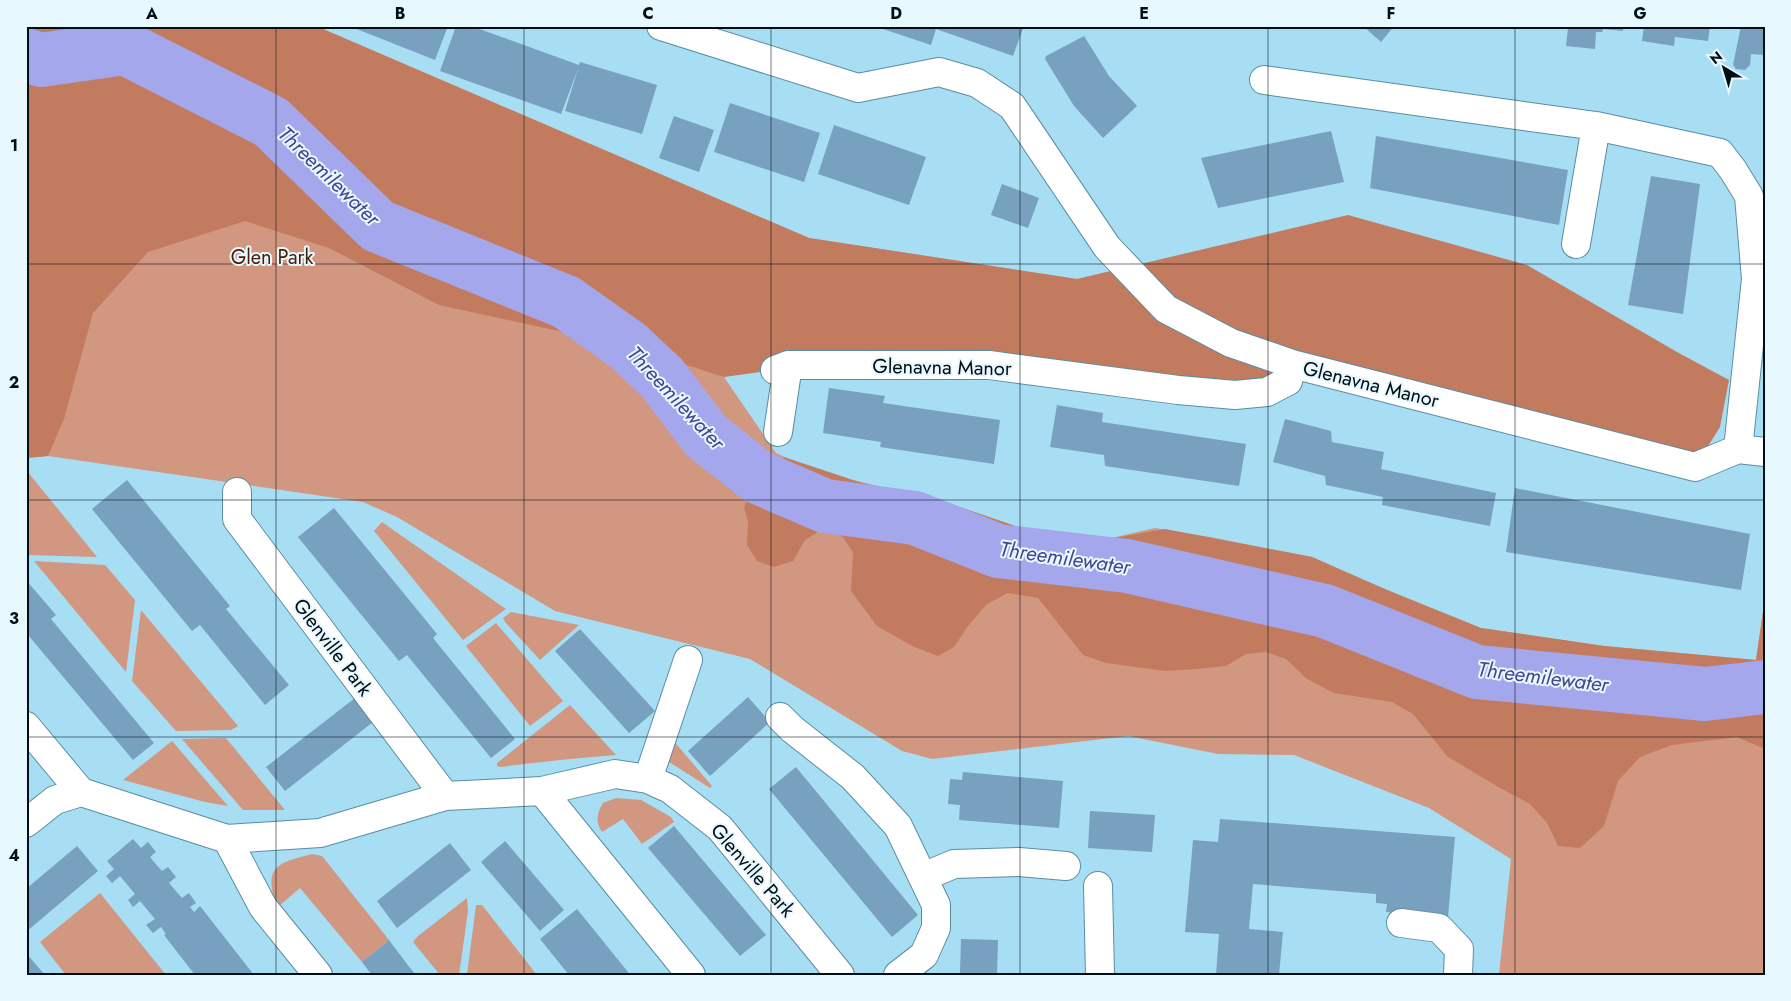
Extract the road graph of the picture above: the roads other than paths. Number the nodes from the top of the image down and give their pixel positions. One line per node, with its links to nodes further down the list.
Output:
1 (661, 26): 5 (street)
2 (1264, 80): 3 (street)
3 (1596, 126): 4 (street); 7 (street)
4 (1576, 244)
5 (1292, 364): 6 (street, Glenavna Manor); 7 (street, Glenavna Manor)
6 (778, 432)
7 (1738, 449): 8 (street, Glenavna Manor)
8 (1765, 452)
9 (237, 492): 16 (street, Glenville Park)
10 (688, 660): 13 (street)
11 (780, 717): 20 (street)
12 (26, 726): 15 (street)
13 (648, 779): 14 (street, Glenville Park); 25 (street, Glenville Park)
14 (542, 791): 16 (street, Glenville Park); 24 (street)
15 (81, 792): 17 (street); 18 (street, Glenville Park)
16 (445, 796): 18 (street, Glenville Park)
17 (26, 822)
18 (227, 839): 23 (street)
19 (1066, 866): 20 (street)
20 (923, 877): 26 (street)
21 (1098, 886): 27 (street)
22 (1401, 923): 28 (street)
23 (318, 975)
24 (691, 975)
25 (840, 975)
26 (898, 975)
27 (1100, 975)
28 (1458, 975)

